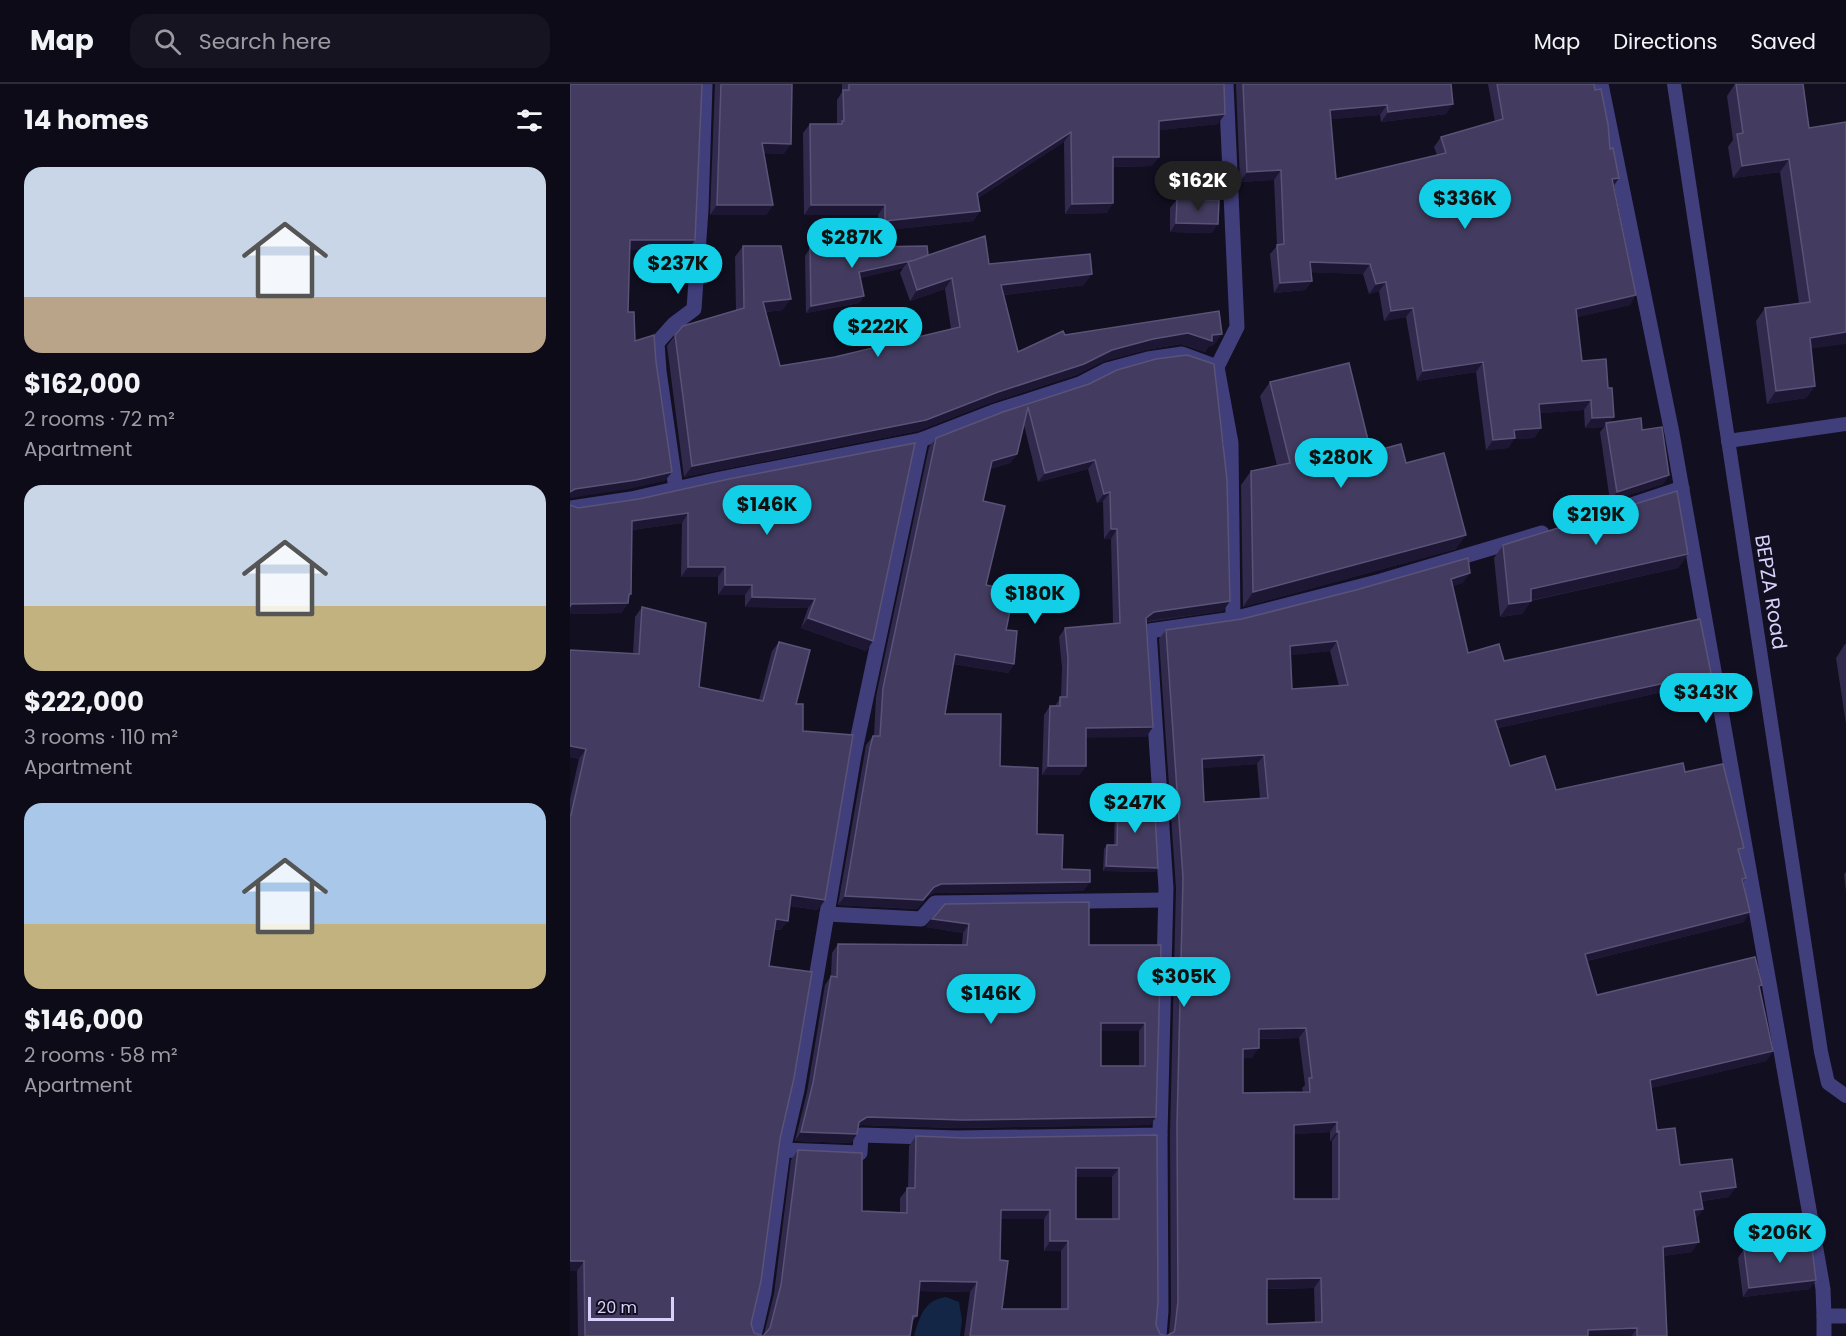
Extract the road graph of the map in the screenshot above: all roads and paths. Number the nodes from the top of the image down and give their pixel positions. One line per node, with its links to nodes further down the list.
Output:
1 (705, 84): 10 (street)
2 (1226, 84): 5 (street)
3 (1601, 84): 9 (street)
4 (1674, 84): 8 (lane, BEPZA Road)
5 (1217, 367): 7 (street); 14 (street)
6 (1846, 424): 8 (lane)
7 (921, 440): 10 (street); 16 (street)
8 (1728, 441): 17 (lane, BEPZA Road)
9 (1682, 488): 12 (street); 20 (street)
10 (676, 489): 11 (street)
11 (570, 508)
12 (1600, 515)
13 (1557, 528): 14 (street)
14 (1233, 619): 15 (street)
15 (1165, 900): 16 (street); 18 (street)
16 (827, 914): 19 (street)
17 (1846, 1096)
18 (1160, 1135): 19 (street); 23 (street)
19 (783, 1150): 22 (street)
20 (1824, 1316): 21 (street); 24 (street)
21 (1846, 1316)
22 (754, 1336)
23 (1159, 1336)
24 (1824, 1336)

